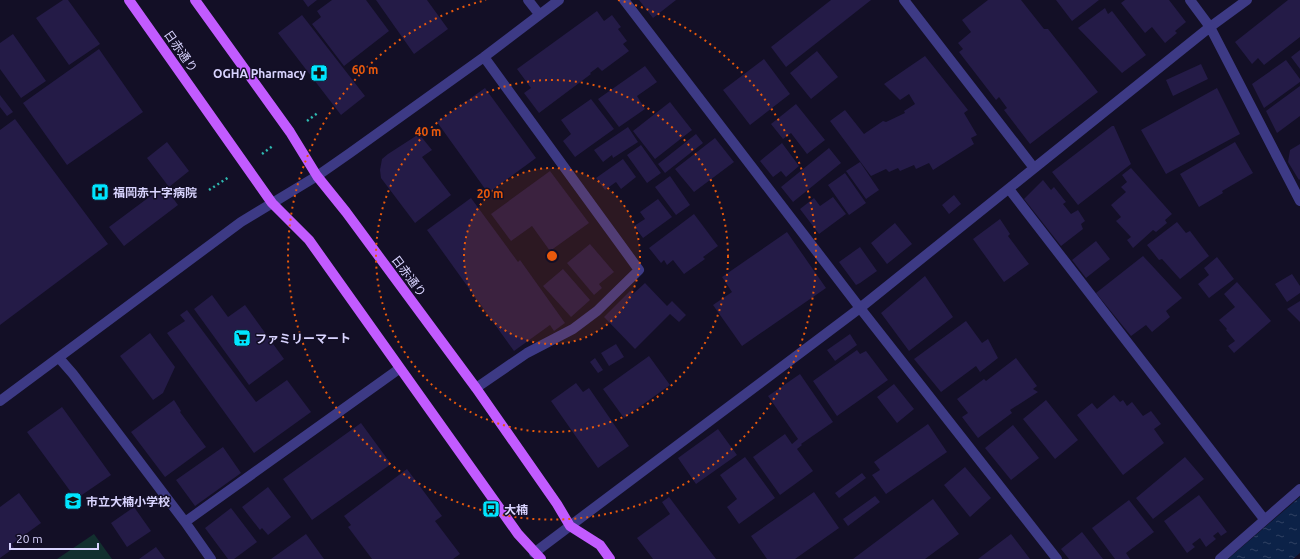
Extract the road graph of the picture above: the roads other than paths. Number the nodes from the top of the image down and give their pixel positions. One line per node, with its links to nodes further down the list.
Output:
1 (129, 0): 16 (main road, 日赤通り)
2 (195, 0): 13 (main road, 日赤通り)
3 (528, 0): 9 (street)
4 (559, 0): 9 (street)
5 (624, 0): 17 (street)
6 (904, 0): 12 (street)
7 (1190, 0): 10 (street)
8 (1247, 0): 10 (street)
9 (539, 14): 11 (street)
10 (1210, 27): 12 (street); 15 (street)
11 (484, 57): 13 (street); 20 (street)
12 (1034, 168): 14 (street)
13 (317, 176): 16 (street); 20 (main road, 日赤通り)
14 (1009, 188): 17 (street); 23 (street)
15 (1300, 200)
16 (272, 203): 18 (street); 19 (main road, 日赤通り)
17 (860, 308): 25 (street); 29 (street)
18 (59, 358): 21 (street); 24 (street)
19 (400, 369): 24 (street); 26 (main road, 日赤通り)
20 (476, 388): 25 (main road, 日赤通り)
21 (0, 402)
22 (1300, 489): 23 (street)
23 (1264, 520): 30 (street)
24 (185, 522): 27 (street)
25 (570, 526): 26 (street); 28 (main road, 日赤通り)
26 (538, 556)
27 (211, 559)
28 (610, 559)
29 (1057, 559)
30 (1220, 559)

